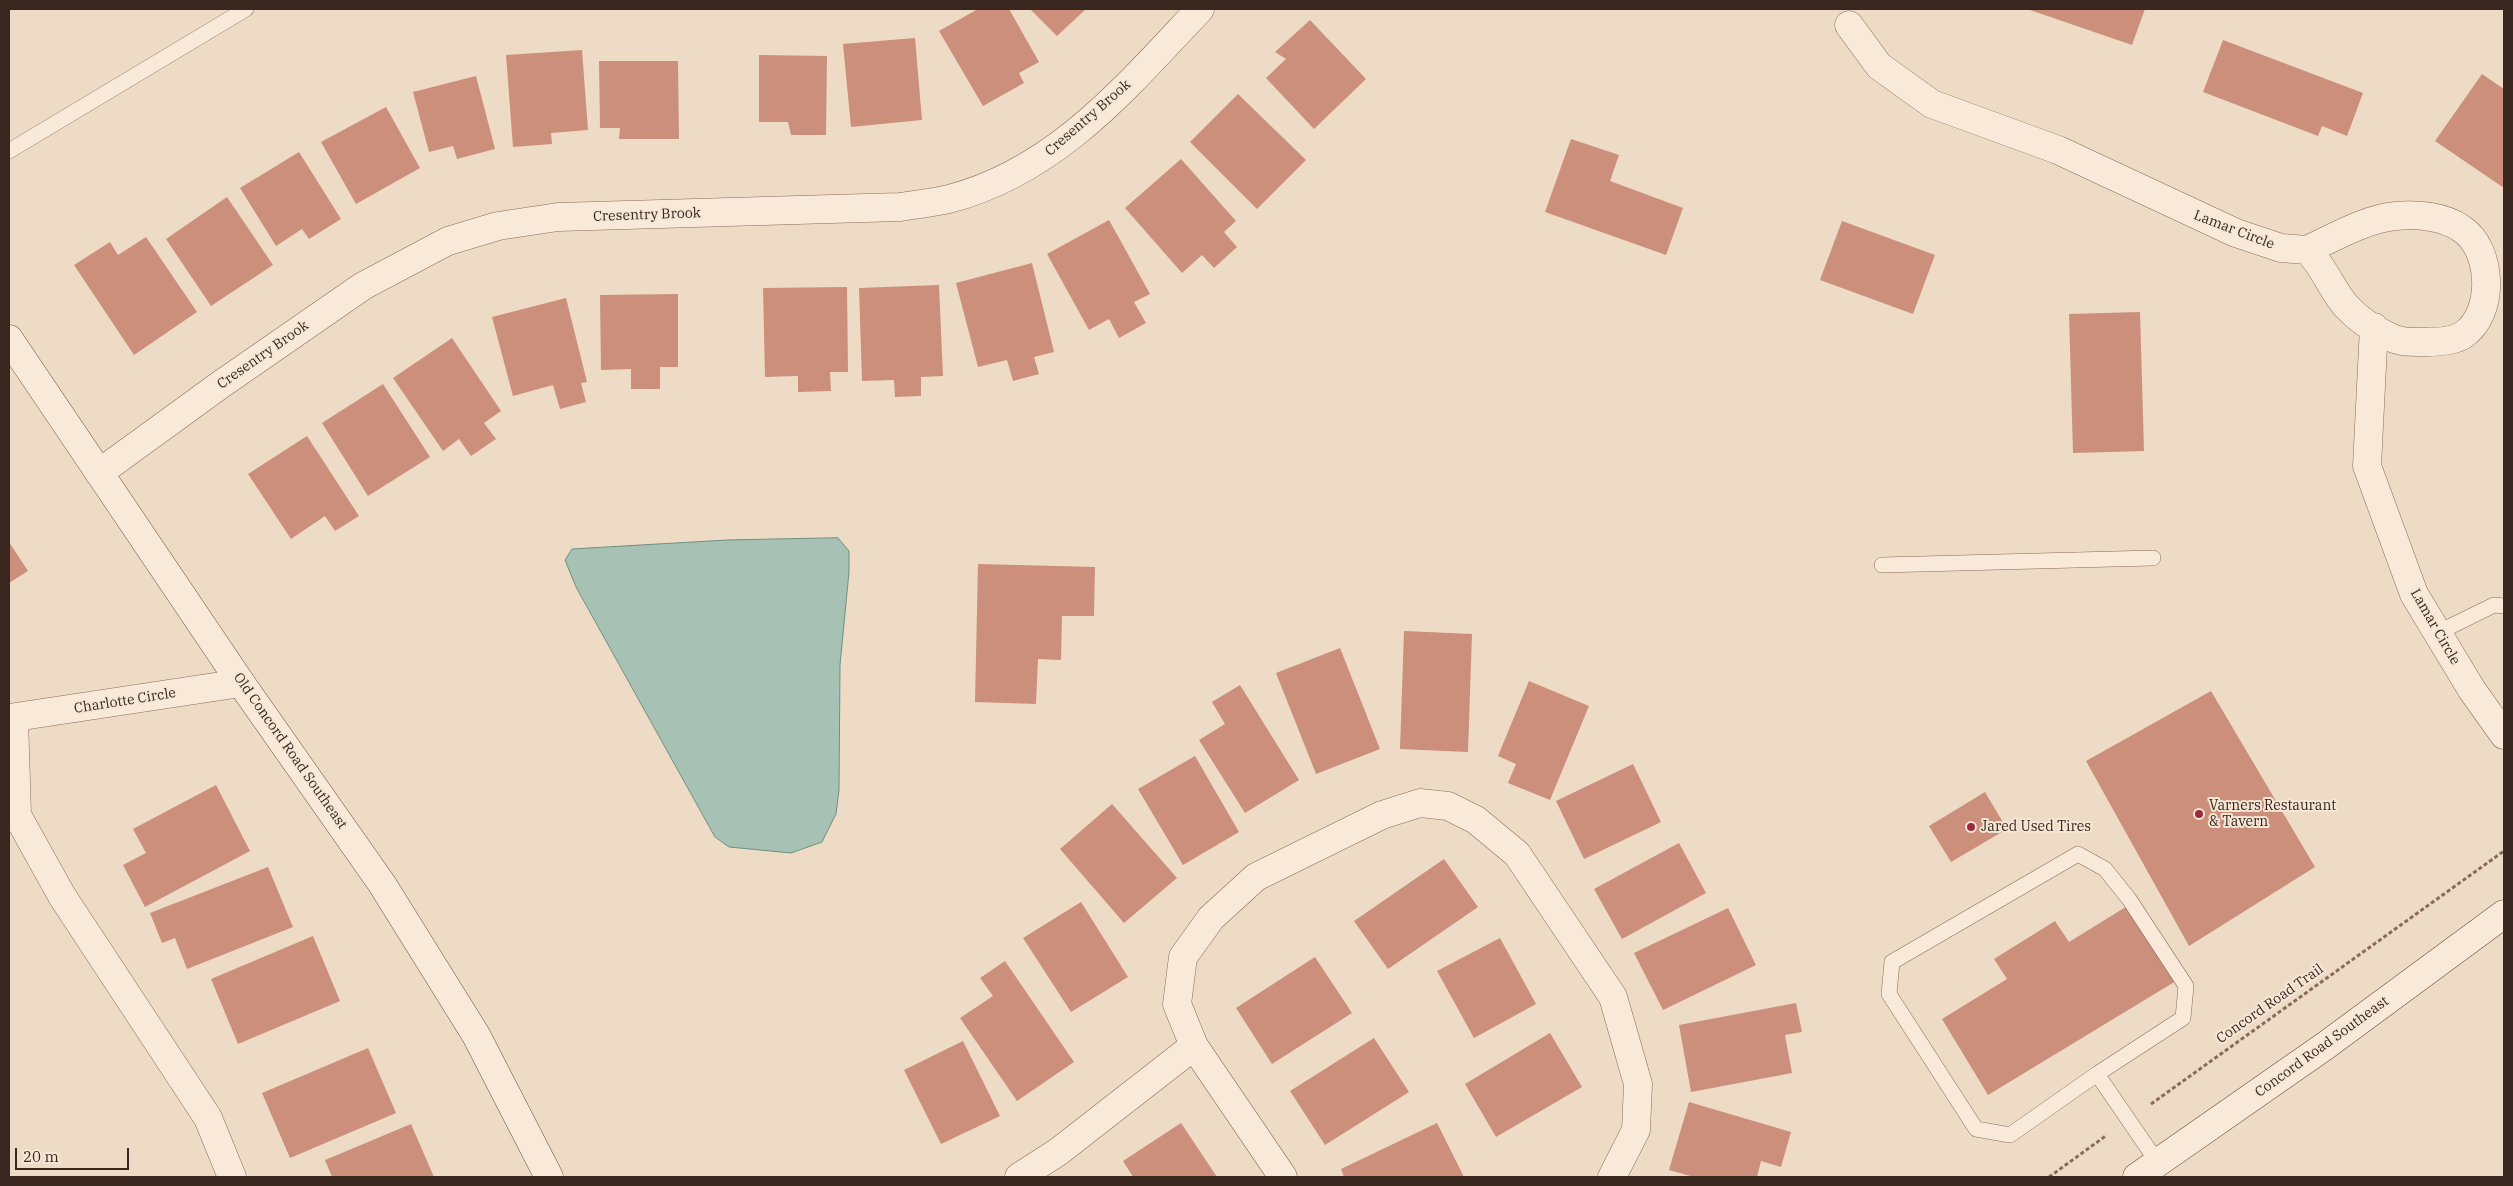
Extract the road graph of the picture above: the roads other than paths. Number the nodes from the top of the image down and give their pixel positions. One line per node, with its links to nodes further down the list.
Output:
1 (246, 9): 4 (lane)
2 (1200, 9): 8 (street, Cresentry Brook)
3 (1848, 25): 5 (street, Lamar Circle)
4 (9, 151)
5 (2308, 250): 6 (street); 6 (street)
6 (2374, 327): 12 (street, Lamar Circle)
7 (9, 339): 8 (street, Old Concord Road Southeast)
8 (99, 473): 13 (street, Old Concord Road Southeast)
9 (2153, 558): 10 (lane)
10 (1882, 566)
11 (2504, 606): 12 (lane)
12 (2438, 633): 15 (street, Lamar Circle)
13 (241, 683): 14 (street, Charlotte Circle); 21 (street, Old Concord Road Southeast)
14 (11, 718): 20 (street)
15 (2504, 735)
16 (2504, 914): 19 (street, Concord Road Southeast)
17 (1194, 1046): 22 (street); 23 (street); 24 (street)
18 (2097, 1074): 18 (lane); 19 (lane)
19 (2147, 1170)
20 (232, 1177)
21 (549, 1177)
22 (1019, 1177)
23 (1283, 1177)
24 (1612, 1177)

